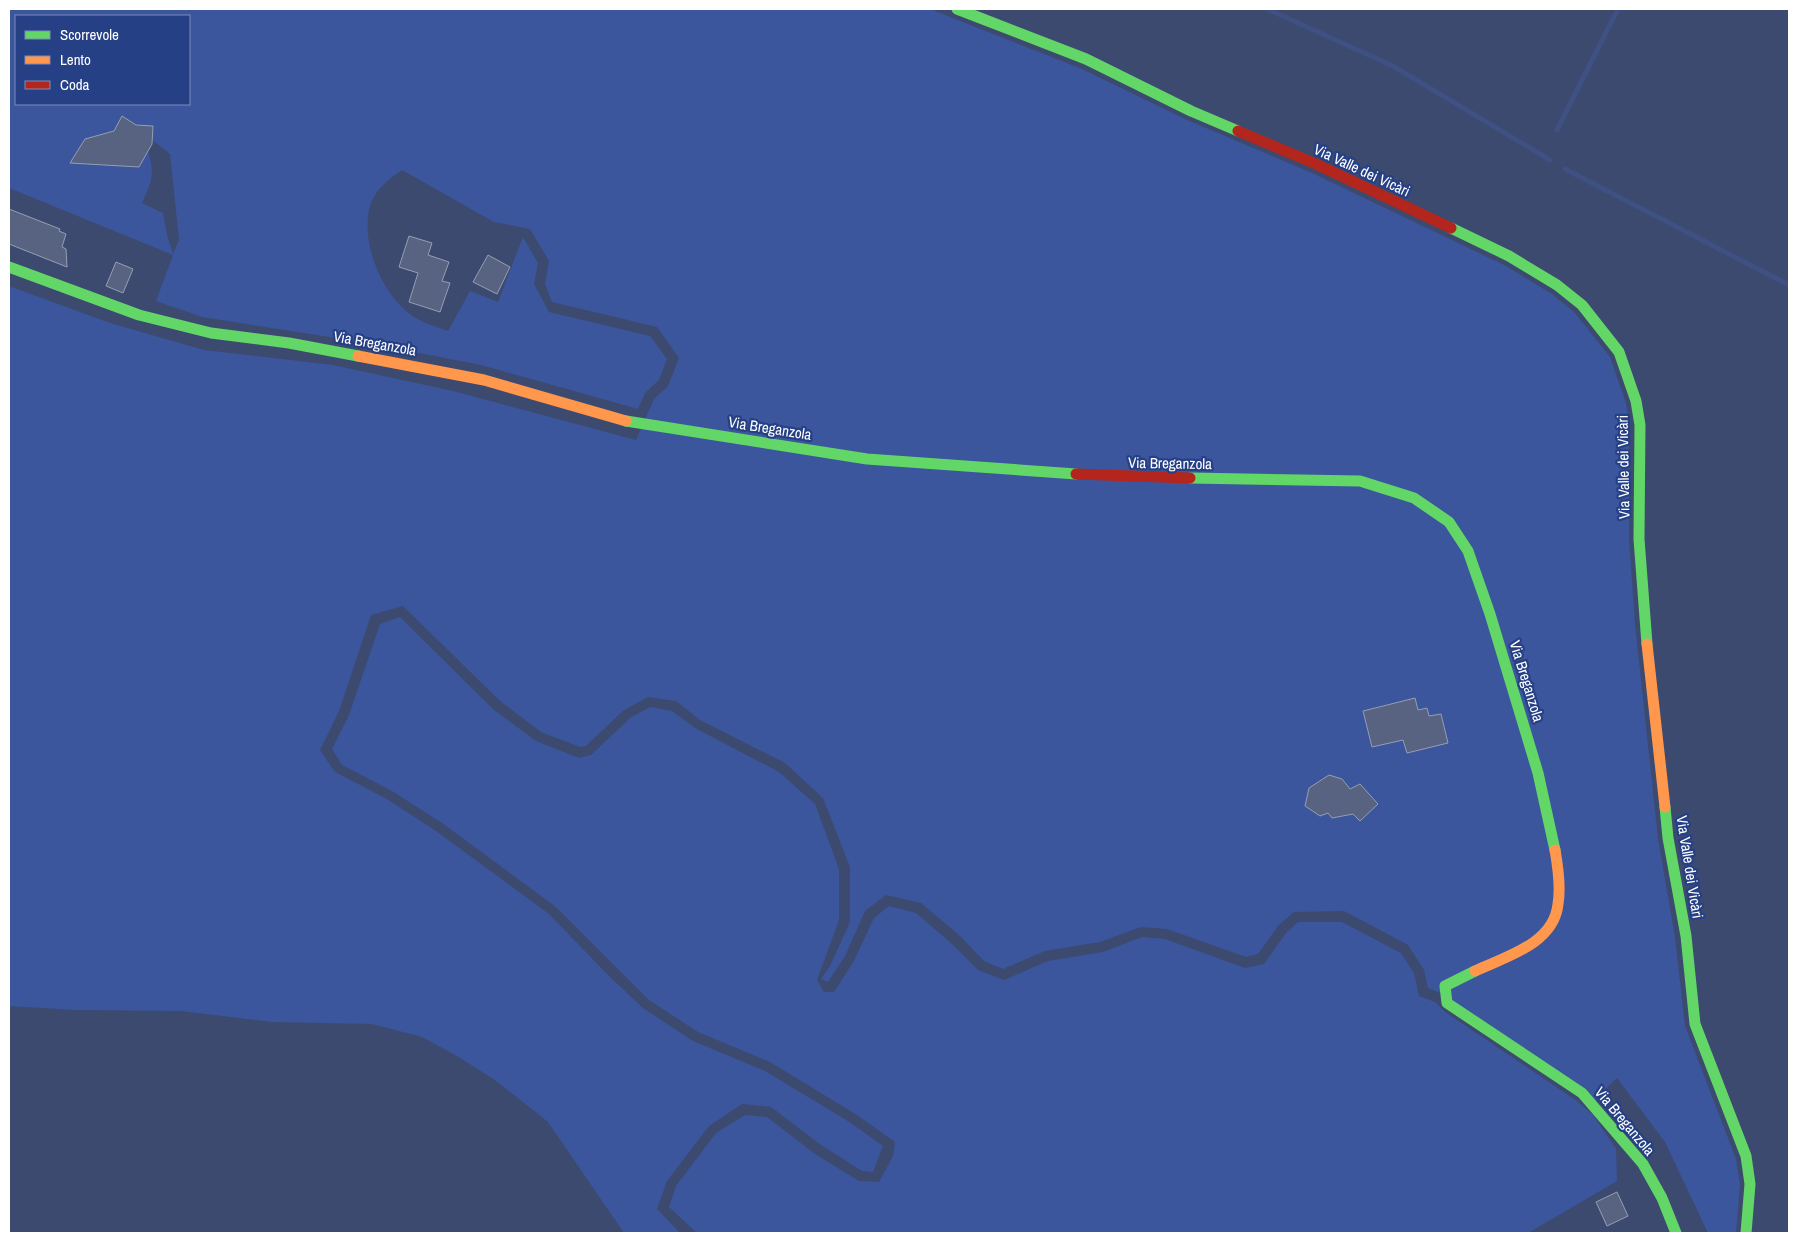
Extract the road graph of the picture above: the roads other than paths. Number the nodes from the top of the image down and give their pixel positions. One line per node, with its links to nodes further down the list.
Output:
1 (958, 9): 4 (street, Via Valle dei Vicàri)
2 (9, 266): 3 (street, Via Breganzola)
3 (1676, 1233)
4 (1746, 1233)

